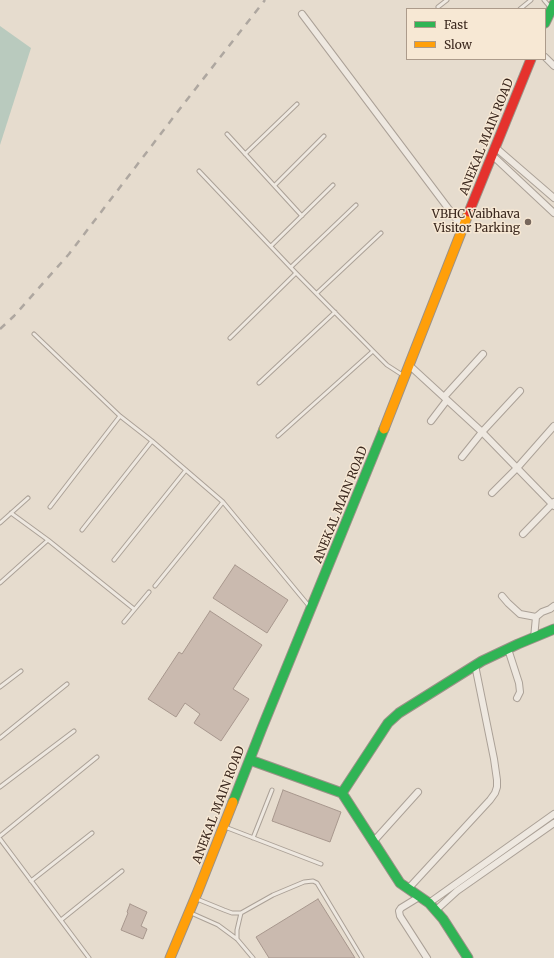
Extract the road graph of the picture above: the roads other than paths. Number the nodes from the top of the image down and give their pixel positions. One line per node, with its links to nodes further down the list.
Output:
1 (447, 0): 5 (lane)
2 (531, 0): 6 (lane)
3 (544, 0): 4 (lane)
4 (553, 6): 8 (main road)
5 (438, 7)
6 (521, 8)
7 (302, 14): 24 (street)
8 (546, 21)
9 (546, 58): 11 (street)
10 (531, 60): 15 (main road, ANEKAL MAIN ROAD)
11 (554, 65)
12 (297, 104): 16 (lane)
13 (228, 134): 16 (lane)
14 (324, 136): 18 (lane)
15 (493, 151): 20 (street); 22 (street); 24 (main road, ANEKAL MAIN ROAD)
16 (245, 154): 18 (lane)
17 (199, 171): 26 (lane)
18 (275, 185): 23 (lane)
19 (333, 186): 23 (lane)
20 (554, 198)
21 (356, 205): 27 (lane)
22 (554, 213)
23 (302, 216): 26 (lane)
24 (463, 228): 35 (main road, ANEKAL MAIN ROAD)
25 (381, 233): 29 (lane)
26 (272, 246): 27 (lane)
27 (291, 267): 28 (lane)
28 (296, 273): 29 (lane); 32 (lane)
29 (317, 293): 30 (lane)
30 (335, 312): 33 (lane); 37 (lane)
31 (34, 334): 40 (lane)
32 (230, 338)
33 (373, 351): 36 (lane); 44 (lane)
34 (483, 354): 39 (street)
35 (409, 365): 36 (main road, ANEKAL MAIN ROAD); 39 (street)
36 (405, 377): 65 (main road, ANEKAL MAIN ROAD)
37 (259, 383)
38 (520, 391): 43 (street)
39 (446, 399): 41 (street); 43 (street)
40 (120, 416): 45 (lane); 53 (lane)
41 (431, 420)
42 (554, 426): 47 (street)
43 (482, 432): 46 (street); 47 (street)
44 (278, 436)
45 (152, 441): 48 (lane); 56 (lane)
46 (462, 457)
47 (517, 468): 49 (street); 52 (street)
48 (186, 470): 51 (lane); 59 (lane)
49 (492, 493)
50 (28, 498): 54 (lane)
51 (223, 502): 61 (lane); 65 (lane)
52 (553, 504): 57 (street)
53 (50, 506)
54 (11, 513): 55 (lane); 58 (lane)
55 (0, 523)
56 (82, 530)
57 (523, 534)
58 (48, 540): 60 (lane); 66 (lane)
59 (114, 560)
60 (0, 583)
61 (156, 586)
62 (149, 592): 66 (lane)
63 (502, 596): 67 (street)
64 (554, 606): 67 (street)
65 (312, 609): 80 (main road, ANEKAL MAIN ROAD)
66 (134, 610): 68 (lane)
67 (536, 618): 70 (street)
68 (124, 622)
69 (554, 629): 70 (main road)
70 (534, 638): 71 (main road)
71 (508, 649): 72 (main road); 76 (street)
72 (475, 665): 84 (main road); 95 (street)
73 (22, 671): 75 (lane)
74 (67, 684): 78 (lane)
75 (0, 687)
76 (517, 698)
77 (74, 731): 81 (lane)
78 (0, 738)
79 (97, 758): 89 (lane)
80 (250, 760): 84 (main road); 87 (main road, ANEKAL MAIN ROAD)
81 (0, 787)
82 (272, 790): 90 (lane)
83 (418, 792): 91 (street)
84 (342, 793): 91 (main road)
85 (554, 814): 98 (street)
86 (554, 823): 98 (street)
87 (224, 826): 90 (lane); 97 (main road, ANEKAL MAIN ROAD)
88 (92, 832): 94 (lane)
89 (0, 837): 94 (lane)
90 (253, 838): 92 (lane)
91 (373, 842): 95 (main road)
92 (321, 864)
93 (122, 871): 101 (lane)
94 (31, 882): 101 (lane)
95 (408, 889): 96 (main road)
96 (419, 897): 98 (main road); 107 (street)
97 (195, 899): 99 (main road, ANEKAL MAIN ROAD); 100 (lane)
98 (432, 907): 108 (main road)
99 (189, 912): 102 (lane); 104 (main road, ANEKAL MAIN ROAD)
100 (240, 913): 102 (lane); 106 (lane)
101 (61, 920): 103 (lane)
102 (237, 939): 105 (lane)
103 (88, 958)
104 (170, 958)
105 (253, 958)
106 (362, 958)
107 (427, 958)
108 (468, 958)

